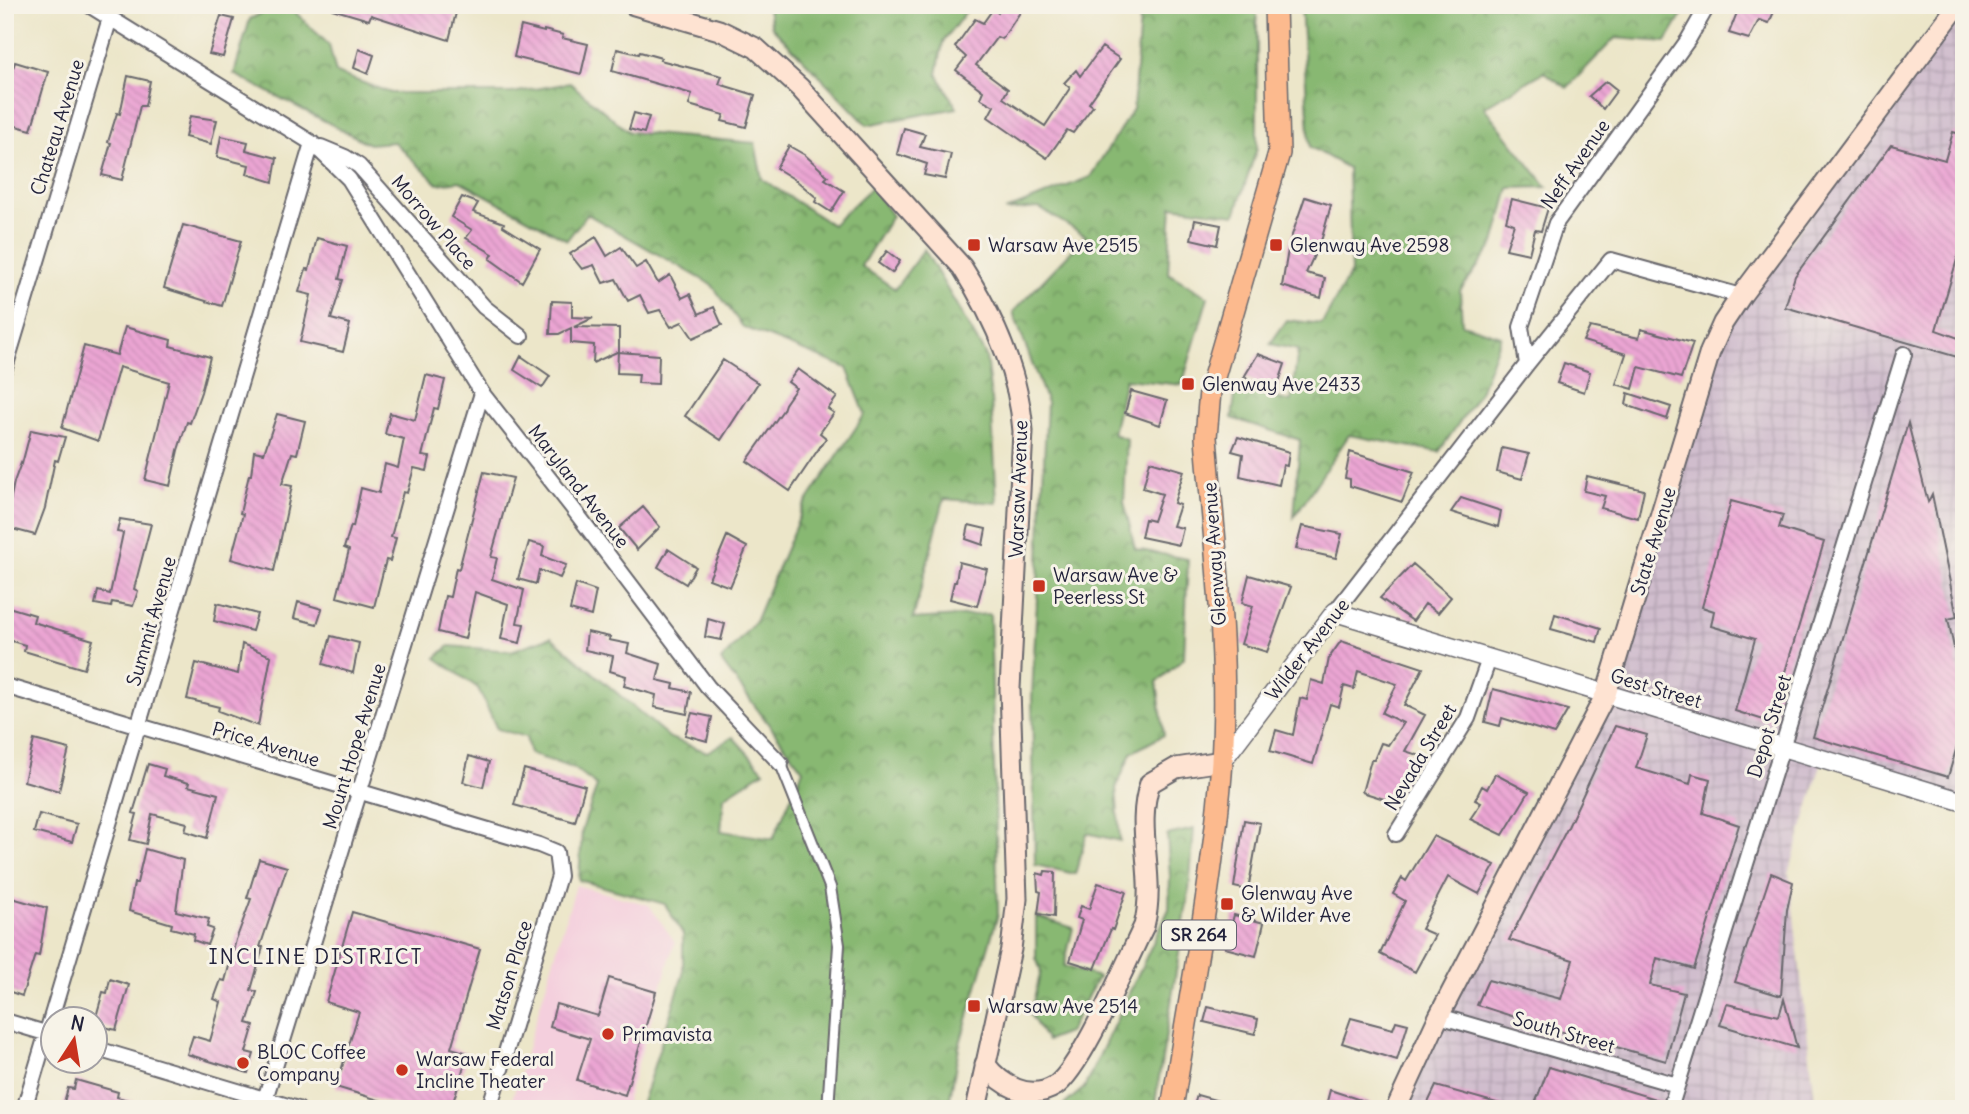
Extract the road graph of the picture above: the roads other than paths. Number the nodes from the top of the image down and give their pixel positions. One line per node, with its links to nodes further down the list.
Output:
1 (89, 5): 6 (street, Maryland Avenue)
2 (634, 5): 31 (main road, Warsaw Avenue)
3 (1275, 5): 20 (main road, Glenway Avenue / SR 264)
4 (1708, 5): 11 (street, Neff Avenue)
5 (1958, 5): 8 (main road, State Avenue)
6 (110, 18): 7 (street, Maryland Avenue); 12 (street, Chateau Avenue)
7 (312, 143): 9 (street, Morrow Place); 13 (street, Maryland Avenue); 18 (street, Summit Avenue)
8 (1741, 296): 11 (street, Wilder Avenue); 17 (main road, State Avenue)
9 (521, 336)
10 (1904, 354): 19 (street, Depot Street)
11 (1527, 364): 14 (street, Wilder Avenue)
12 (5, 368)
13 (482, 393): 21 (street, Maryland Avenue); 22 (street, Mount Hope Avenue)
14 (1335, 612): 15 (street, Gest Street); 20 (street, Wilder Avenue)
15 (1489, 659): 17 (street, Gest Street); 24 (street, Nevada Street)
16 (5, 686): 18 (street, Price Avenue)
17 (1606, 694): 19 (street, Gest Street); 27 (main road, State Avenue)
18 (140, 726): 22 (street, Price Avenue); 26 (street, Summit Avenue)
19 (1782, 748): 23 (street, Gest Street); 33 (street, Depot Street)
20 (1222, 761): 31 (main road); 40 (main road, Glenway Avenue / SR 264)
21 (781, 764): 38 (street, Maryland Avenue)
22 (360, 793): 25 (street, Price Avenue); 34 (street, Mount Hope Avenue)
23 (1964, 802)
24 (1396, 834)
25 (555, 852): 37 (street, Matson Place)
26 (58, 1006)
27 (1439, 1016): 33 (street, South Street); 41 (main road, State Avenue)
28 (5, 1021): 29 (street)
29 (38, 1031)
30 (108, 1053): 34 (street)
31 (985, 1064): 39 (main road, Warsaw Avenue)
32 (38, 1069): 35 (street, Summit Avenue)
33 (1677, 1085): 42 (street, Depot Street)
34 (263, 1104): 36 (street)
35 (24, 1109)
36 (298, 1109)
37 (489, 1109)
38 (828, 1109)
39 (976, 1109)
40 (1172, 1109)
41 (1396, 1109)
42 (1670, 1109)

